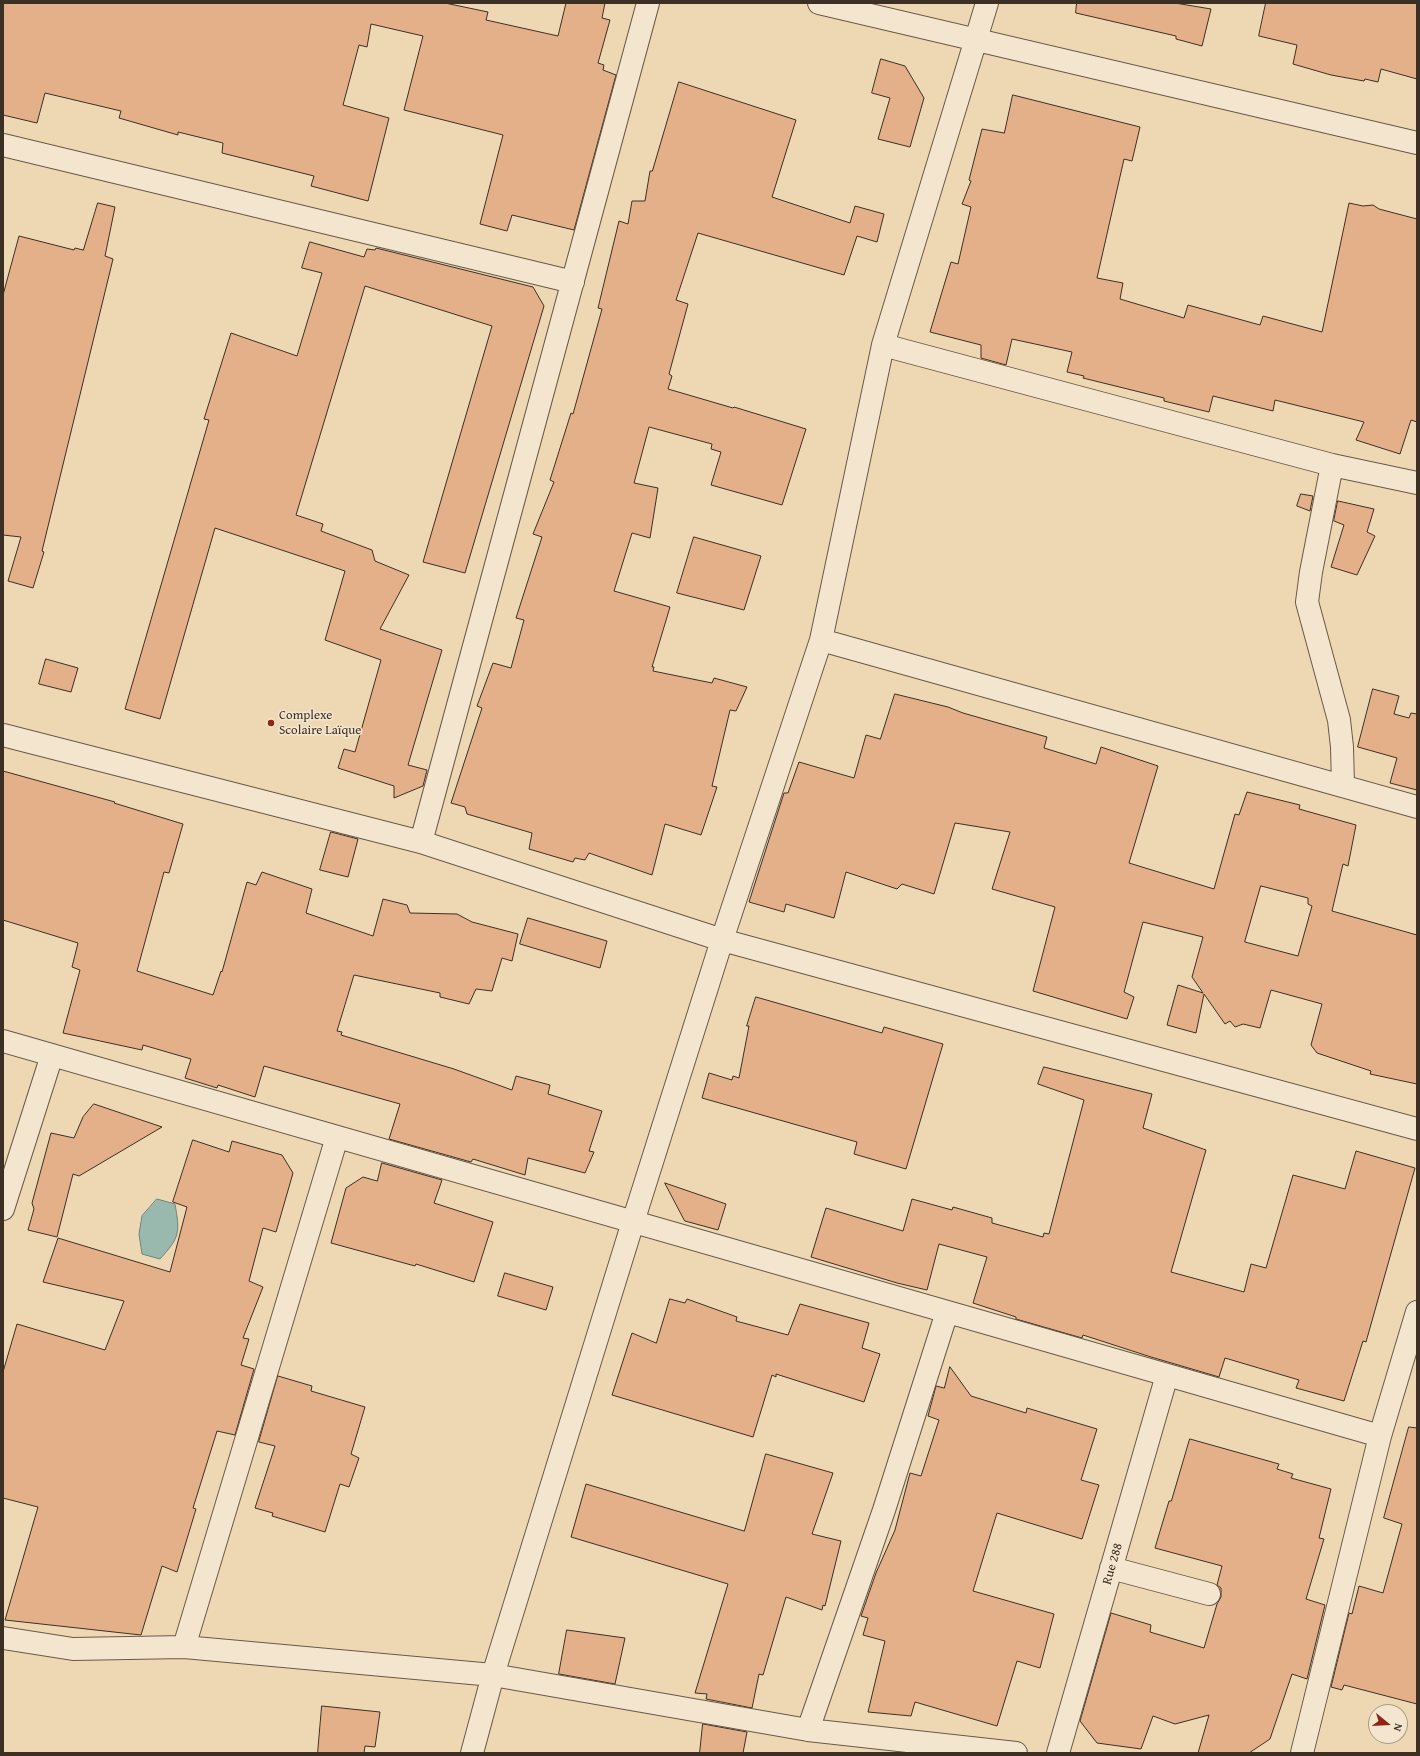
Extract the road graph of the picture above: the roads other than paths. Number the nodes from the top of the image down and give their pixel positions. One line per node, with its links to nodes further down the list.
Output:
1 (648, 3): 7 (street)
2 (819, 3): 4 (street)
3 (987, 3): 4 (street)
4 (976, 40): 5 (street); 8 (street)
5 (1417, 143)
6 (3, 145): 7 (street)
7 (573, 282): 15 (street)
8 (883, 345): 9 (street); 11 (street)
9 (1332, 465): 10 (street); 13 (street)
10 (1417, 483)
11 (821, 640): 13 (street); 16 (street)
12 (3, 735): 15 (street)
13 (1343, 785): 14 (street)
14 (1417, 806)
15 (422, 842): 16 (street)
16 (722, 940): 19 (street); 22 (street)
17 (3, 1041): 18 (street)
18 (52, 1055): 20 (street); 21 (street)
19 (1417, 1129)
20 (337, 1137): 22 (street); 30 (street)
21 (3, 1209)
22 (633, 1222): 23 (street); 31 (street)
23 (947, 1312): 25 (street); 32 (street)
24 (1417, 1312): 26 (street)
25 (1167, 1375): 26 (street); 27 (street, Rue 288)
26 (1380, 1436): 36 (street)
27 (1111, 1568): 28 (street); 35 (street, Rue 288)
28 (1209, 1594)
29 (3, 1638): 30 (street)
30 (184, 1647): 31 (street)
31 (493, 1675): 32 (street); 33 (street)
32 (808, 1730): 34 (street)
33 (472, 1753)
34 (1016, 1753)
35 (1058, 1753)
36 (1302, 1753)

